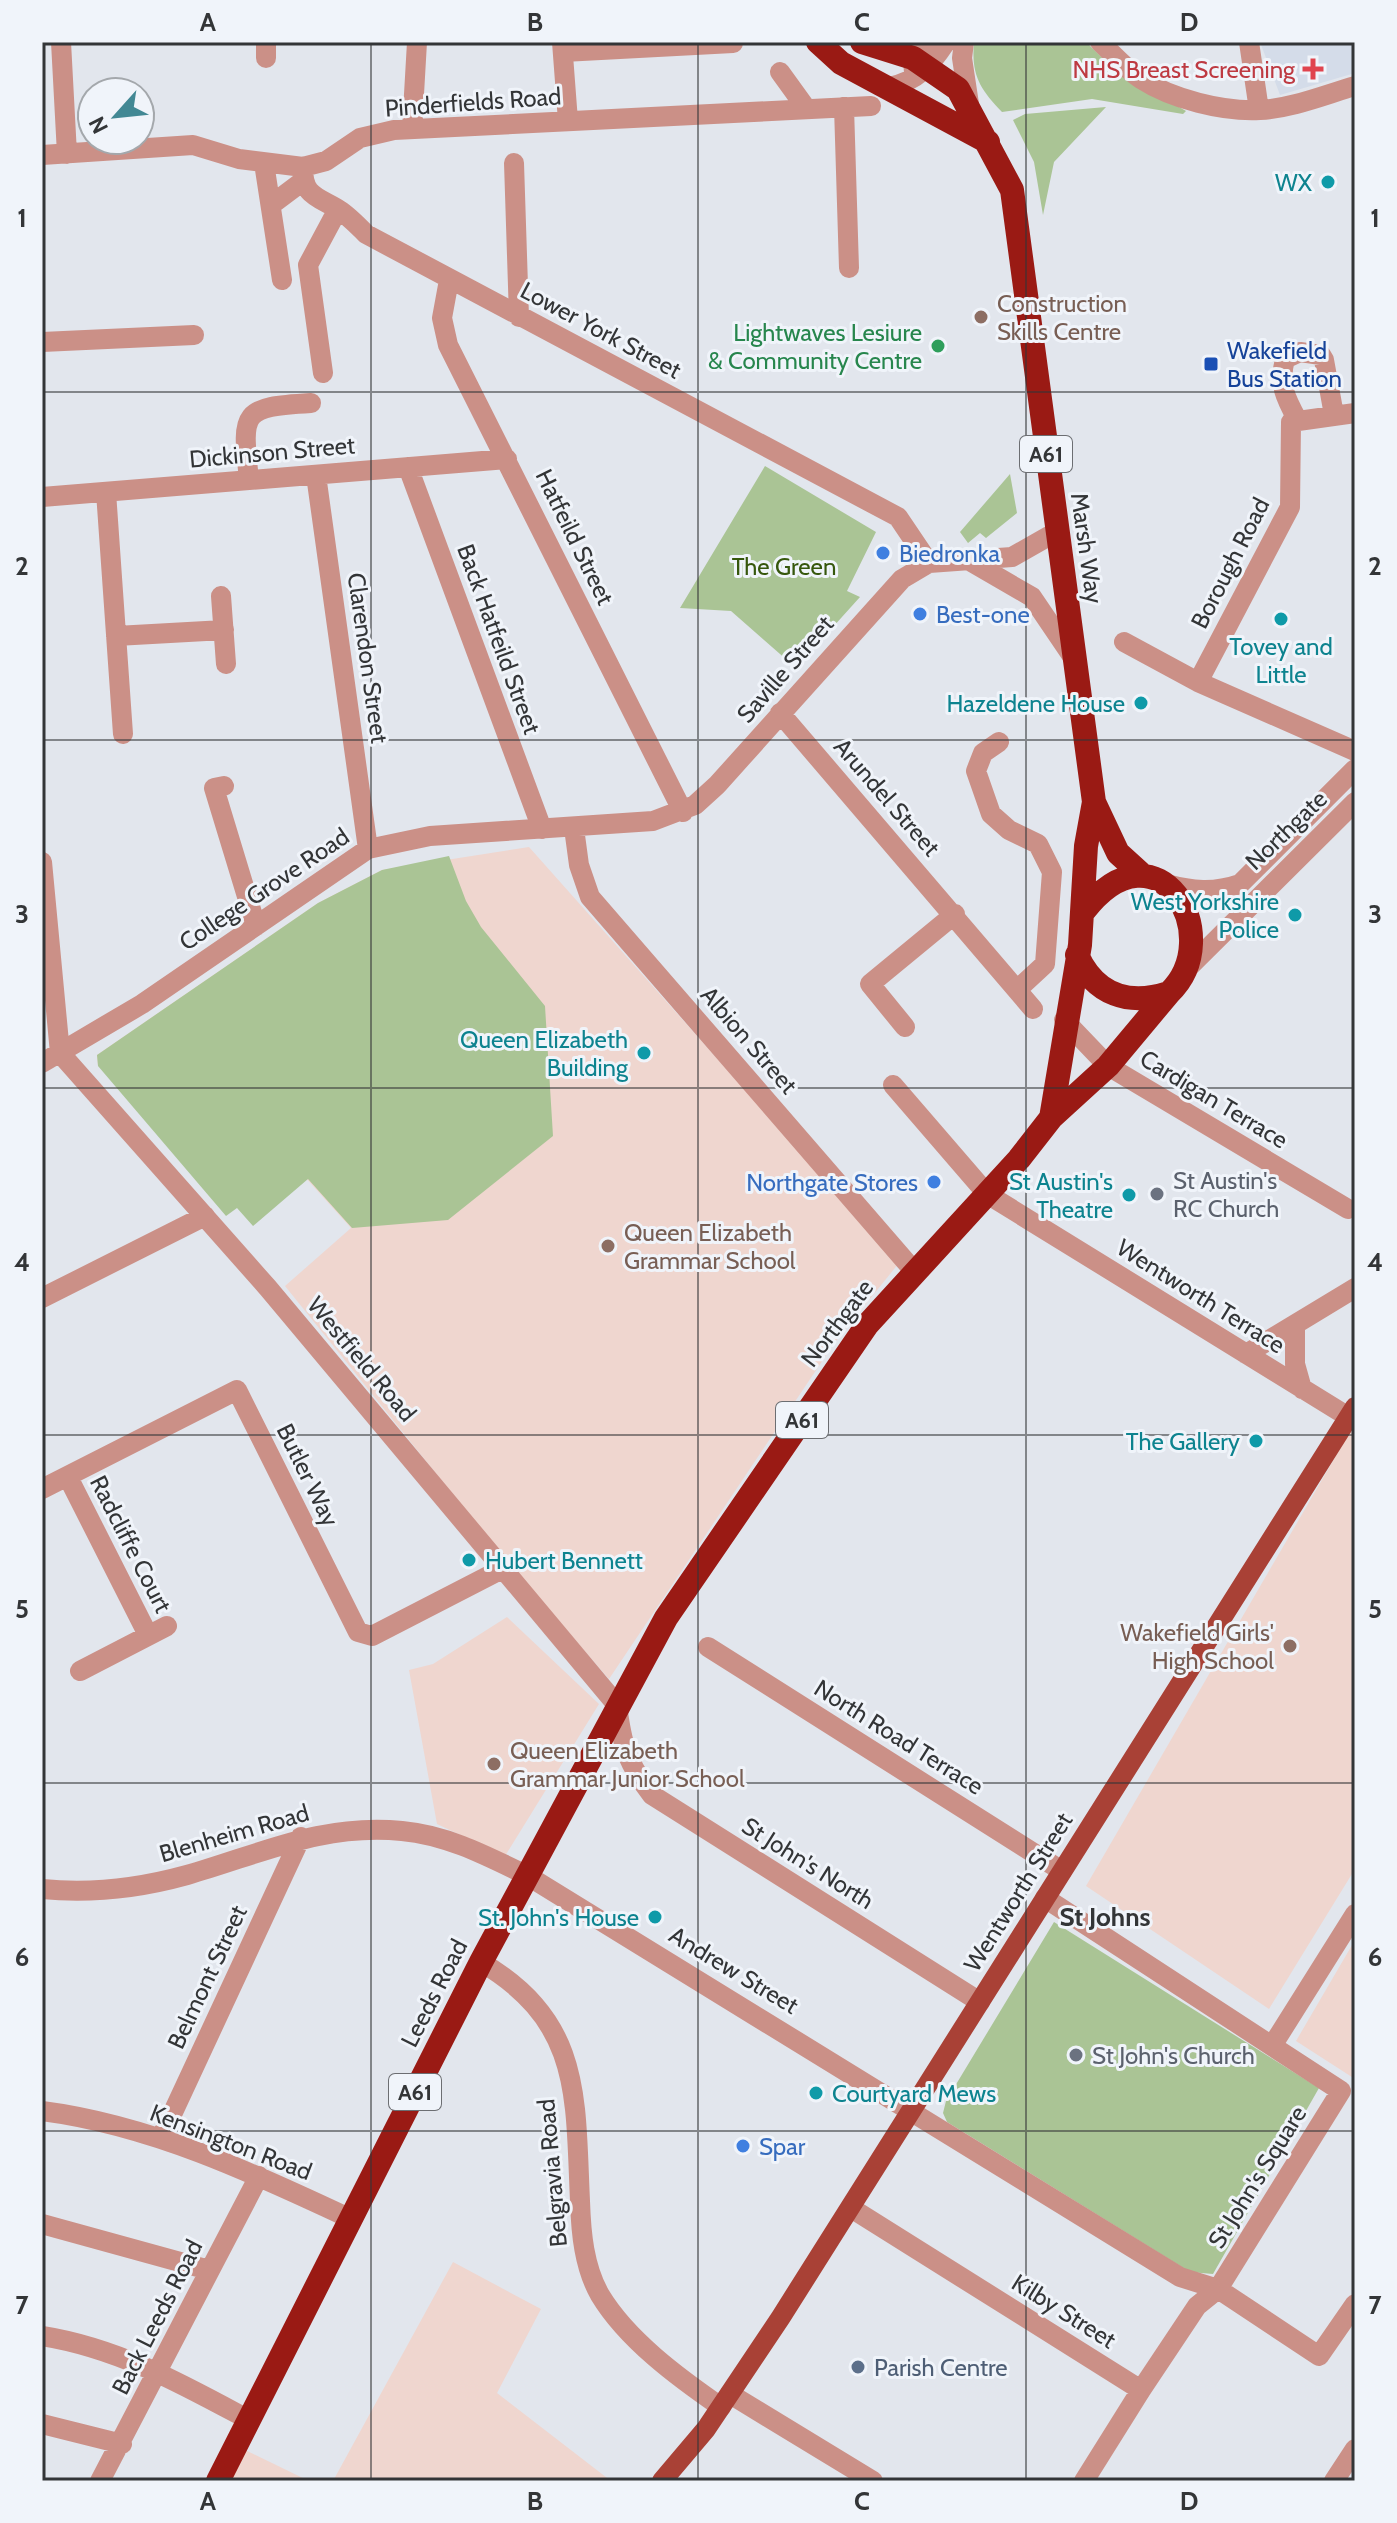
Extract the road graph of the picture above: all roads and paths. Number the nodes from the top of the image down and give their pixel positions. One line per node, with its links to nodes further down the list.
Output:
1 (61, 42): 24 (street)
2 (417, 42): 22 (street)
3 (818, 42): 14 (highway)
4 (862, 42): 11 (highway)
5 (946, 42): 11 (street)
6 (964, 42): 15 (street)
7 (1100, 42): 20 (street)
8 (1249, 42): 20 (street)
9 (733, 43): 10 (street)
10 (563, 47): 21 (street)
11 (926, 65): 14 (street); 15 (highway, Marsh Way / A61); 19 (street)
12 (780, 72): 18 (street)
13 (1355, 86): 20 (street)
14 (889, 87): 19 (highway)
15 (969, 104): 23 (highway, Marsh Way / A61)
16 (871, 106): 17 (street, Pinderfields Road)
17 (844, 107): 18 (street, Pinderfields Road); 31 (street)
18 (806, 108): 21 (street, Pinderfields Road)
19 (929, 110): 23 (highway)
20 (1259, 110)
21 (568, 121): 22 (street, Pinderfields Road)
22 (412, 129): 28 (street, Pinderfields Road)
23 (988, 142): 47 (highway, Marsh Way / A61)
24 (67, 154): 25 (street, Pinderfields Road); 26 (street, Pinderfields Road)
25 (42, 155)
26 (264, 163): 28 (street, Pinderfields Road); 29 (street)
27 (514, 163): 34 (street)
28 (303, 174): 29 (street); 30 (street, Lower York Street)
29 (271, 205): 32 (street)
30 (338, 209): 33 (street, Lower York Street); 37 (street)
31 (849, 268)
32 (282, 280)
33 (449, 280): 34 (street, Lower York Street); 41 (street, Hatfeild Street)
34 (519, 317): 49 (street, Lower York Street)
35 (194, 335): 36 (street)
36 (42, 342)
37 (323, 373)
38 (311, 403): 44 (street)
39 (1343, 414): 40 (street); 40 (street)
40 (1298, 421): 56 (street, Borough Road)
41 (507, 459): 42 (street, Dickinson Street); 66 (street, Hatfeild Street)
42 (408, 467): 43 (street, Dickinson Street); 68 (street, Back Hatfeild Street)
43 (316, 475): 44 (street, Dickinson Street); 70 (street, Clarendon Street)
44 (249, 480): 45 (street, Dickinson Street)
45 (106, 492): 46 (street, Dickinson Street); 52 (street)
46 (42, 497)
47 (1056, 532): 48 (street); 54 (highway, Marsh Way / A61)
48 (970, 561): 49 (street); 54 (street)
49 (929, 563): 57 (street, Saville Street)
50 (221, 596): 51 (street)
51 (224, 630): 52 (street); 55 (street)
52 (116, 636): 58 (street)
53 (1124, 642): 56 (street)
54 (1074, 659): 64 (highway, Marsh Way / A61)
55 (226, 664)
56 (1198, 682): 60 (street)
57 (780, 713): 66 (street, Saville Street); 75 (street, Arundel Street)
58 (123, 734)
59 (999, 742): 80 (street)
60 (1355, 751)
61 (1355, 769): 69 (street, Northgate)
62 (1355, 785): 69 (street, Northgate)
63 (224, 786): 76 (street)
64 (1094, 802): 72 (highway, Marsh Way / A61); 74 (highway, Marsh Way / A61)
65 (1355, 802): 79 (street, Northgate)
66 (683, 812): 67 (street, College Grove Road)
67 (574, 828): 68 (street, College Grove Road); 92 (street, Albion Street)
68 (542, 829): 70 (street, College Grove Road)
69 (1293, 831): 73 (street, Northgate)
70 (368, 849): 76 (street, College Grove Road)
71 (42, 862): 77 (street)
72 (1140, 873): 73 (highway, A61); 74 (highway)
73 (1166, 884): 79 (highway)
74 (1084, 911): 78 (highway, A61)
75 (955, 914): 80 (street, Arundel Street); 84 (street)
76 (256, 926): 85 (street, College Grove Road)
77 (46, 951): 85 (street)
78 (1077, 955): 81 (highway); 83 (highway, A61)
79 (1190, 966): 81 (highway, A61)
80 (1018, 989): 82 (street, Arundel Street)
81 (1169, 993): 86 (highway, Northgate / A61)
82 (1033, 1009)
83 (1064, 1020): 86 (street, Cardigan Terrace); 88 (highway, A61)
84 (905, 1027)
85 (51, 1058): 91 (street, Westfield Road)
86 (1108, 1066): 88 (highway, Northgate / A61); 90 (street, Cardigan Terrace)
87 (893, 1085): 89 (street, Wentworth Terrace)
88 (1051, 1118): 89 (highway, Northgate / A61)
89 (987, 1194): 92 (highway, Northgate / A61); 96 (street, Wentworth Terrace)
90 (1348, 1209)
91 (205, 1216): 94 (street); 101 (street, Westfield Road)
92 (914, 1271): 106 (highway, Northgate / A61)
93 (1355, 1288): 95 (street)
94 (42, 1298)
95 (1295, 1326): 96 (street); 97 (street)
96 (1246, 1354): 97 (street, Wentworth Terrace)
97 (1302, 1389): 98 (street, Wentworth Terrace)
98 (1351, 1412): 108 (main road, Wentworth Street)
99 (68, 1477): 100 (street, Butler Way); 101 (street, Butler Way); 103 (street, Radcliffe Court)
100 (42, 1489)
101 (504, 1568): 106 (street, Westfield Road)
102 (167, 1626): 103 (street, Radcliffe Court)
103 (148, 1635): 105 (street, Radcliffe Court)
104 (708, 1647): 108 (street, North Road Terrace)
105 (80, 1671)
106 (617, 1705): 109 (highway, Leeds Road / A61); 114 (street, St John's North)
107 (301, 1837): 109 (street, Blenheim Road); 110 (street, Blenheim Road); 118 (street, Belmont Street)
108 (1062, 1871): 111 (main road, Wentworth Street)
109 (528, 1876): 113 (highway, Leeds Road / A61); 116 (street, Andrew Street)
110 (42, 1889)
111 (1045, 1898): 114 (main road, Wentworth Street); 115 (street, St John's Square)
112 (1355, 1914): 115 (street)
113 (481, 1962): 121 (highway, Leeds Road / A61); 129 (street, Belgravia Road)
114 (980, 2002): 116 (main road, Wentworth Street)
115 (1272, 2046): 124 (street, St John's Square)
116 (913, 2110): 120 (main road, Wentworth Street); 124 (street)
117 (42, 2111): 118 (street, Kensington Road)
118 (161, 2138): 119 (street, Kensington Road)
119 (259, 2176): 121 (street, Kensington Road); 123 (street, Back Leeds Road)
120 (851, 2208): 128 (street, Kilby Street); 129 (main road, Wentworth Street)
121 (351, 2219): 130 (highway, Leeds Road / A61)
122 (42, 2224): 123 (street)
123 (209, 2270): 127 (street, Back Leeds Road)
124 (1218, 2289): 125 (street); 128 (street)
125 (1355, 2304)
126 (42, 2336): 127 (street)
127 (158, 2371): 130 (street); 132 (street, Back Leeds Road)
128 (1141, 2390): 138 (street)
129 (726, 2401): 136 (main road, Wentworth Street); 137 (street, Belgravia Road)
130 (249, 2420): 135 (highway, Leeds Road / A61)
131 (42, 2424): 132 (street)
132 (122, 2444): 134 (street, Back Leeds Road)
133 (1355, 2449): 139 (street)
134 (100, 2481)
135 (218, 2481)
136 (662, 2481)
137 (873, 2481)
138 (1084, 2481)
139 (1334, 2481)

